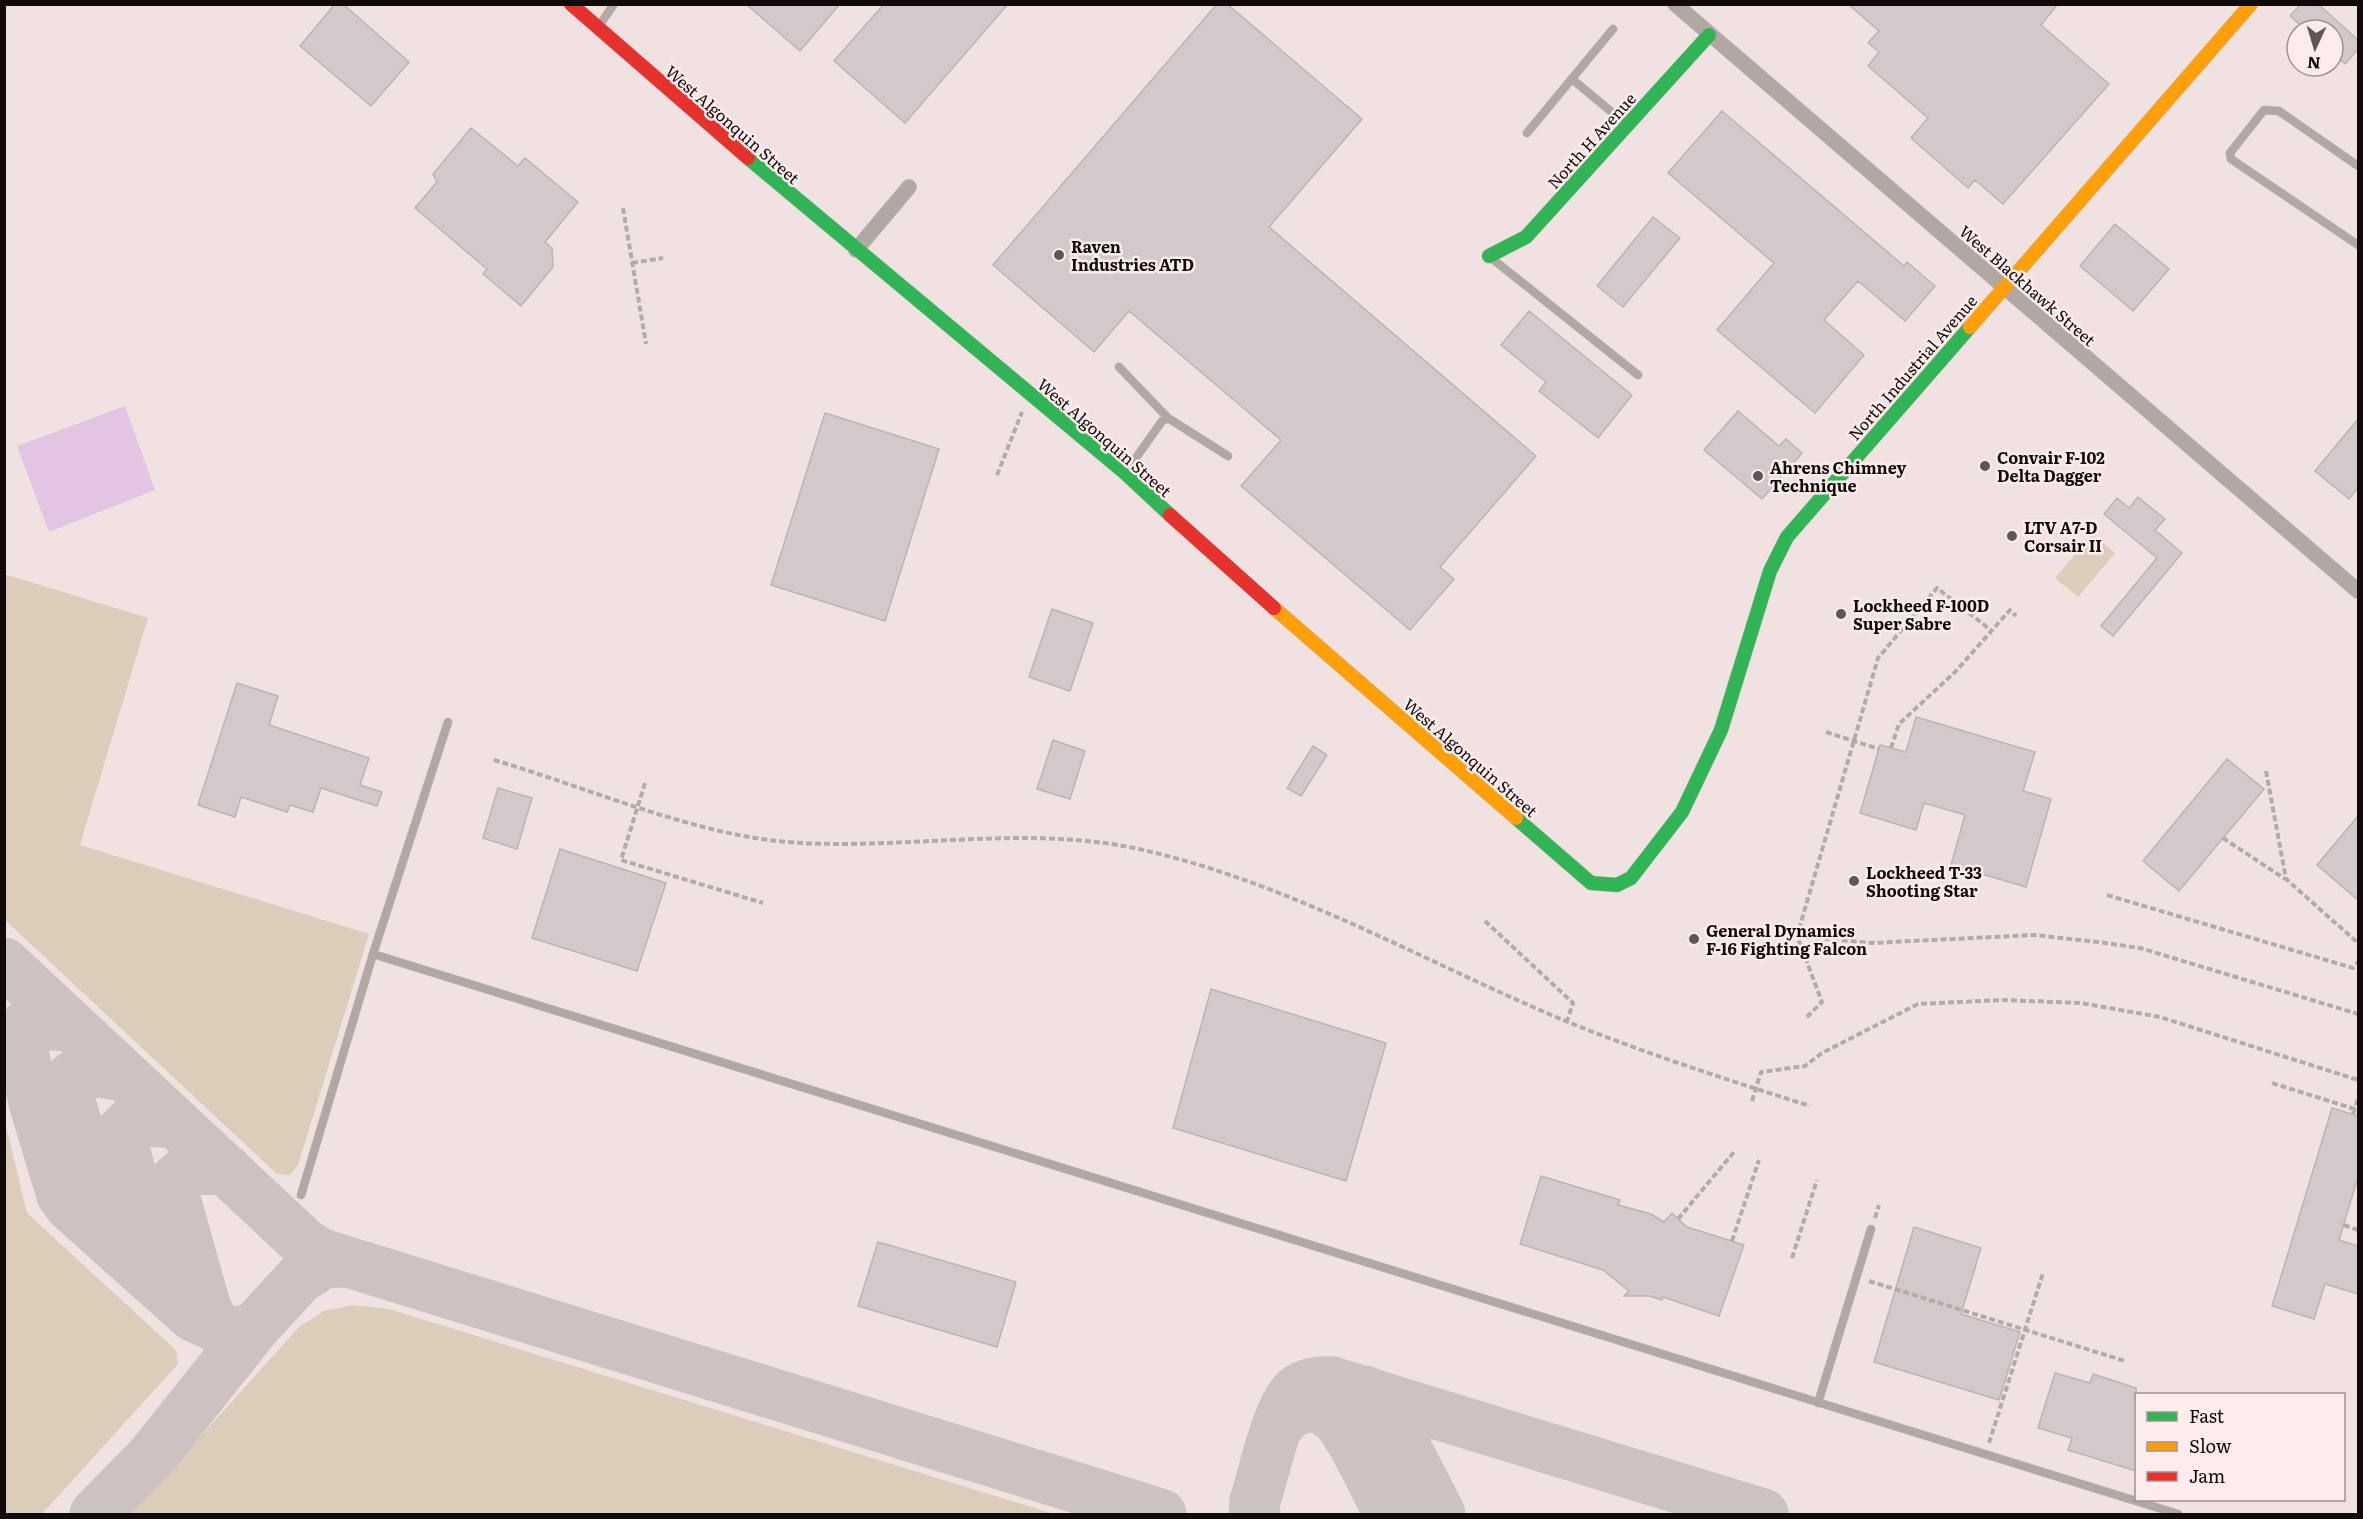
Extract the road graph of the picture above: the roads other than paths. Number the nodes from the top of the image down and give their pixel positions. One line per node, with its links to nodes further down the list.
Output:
1 (571, 4): 5 (street, West Algonquin Street)
2 (614, 4): 5 (lane)
3 (1675, 4): 7 (street, West Blackhawk Street)
4 (2251, 4): 16 (street, North Industrial Avenue)
5 (598, 28): 14 (street, West Algonquin Street)
6 (1613, 29): 8 (lane)
7 (1709, 35): 9 (street, North H Avenue); 16 (street, West Blackhawk Street)
8 (1572, 78): 9 (lane); 10 (lane)
9 (1628, 125): 15 (street, North H Avenue)
10 (1527, 133)
11 (2358, 166): 13 (lane)
12 (909, 187): 14 (street)
13 (2358, 245)
14 (856, 250): 21 (street, West Algonquin Street)
15 (1489, 256): 18 (lane)
16 (2003, 288): 22 (street, West Blackhawk Street); 24 (street, North Industrial Avenue)
17 (1119, 367): 19 (lane)
18 (1638, 375)
19 (1168, 418): 20 (lane); 21 (lane)
20 (1228, 456)
21 (1125, 474): 24 (street, West Algonquin Street)
22 (2358, 591)
23 (448, 722): 25 (lane)
24 (1617, 885)
25 (374, 954): 26 (lane); 28 (lane)
26 (301, 1196)
27 (1871, 1229): 28 (lane)
28 (1818, 1403): 29 (lane)
29 (2178, 1515)

